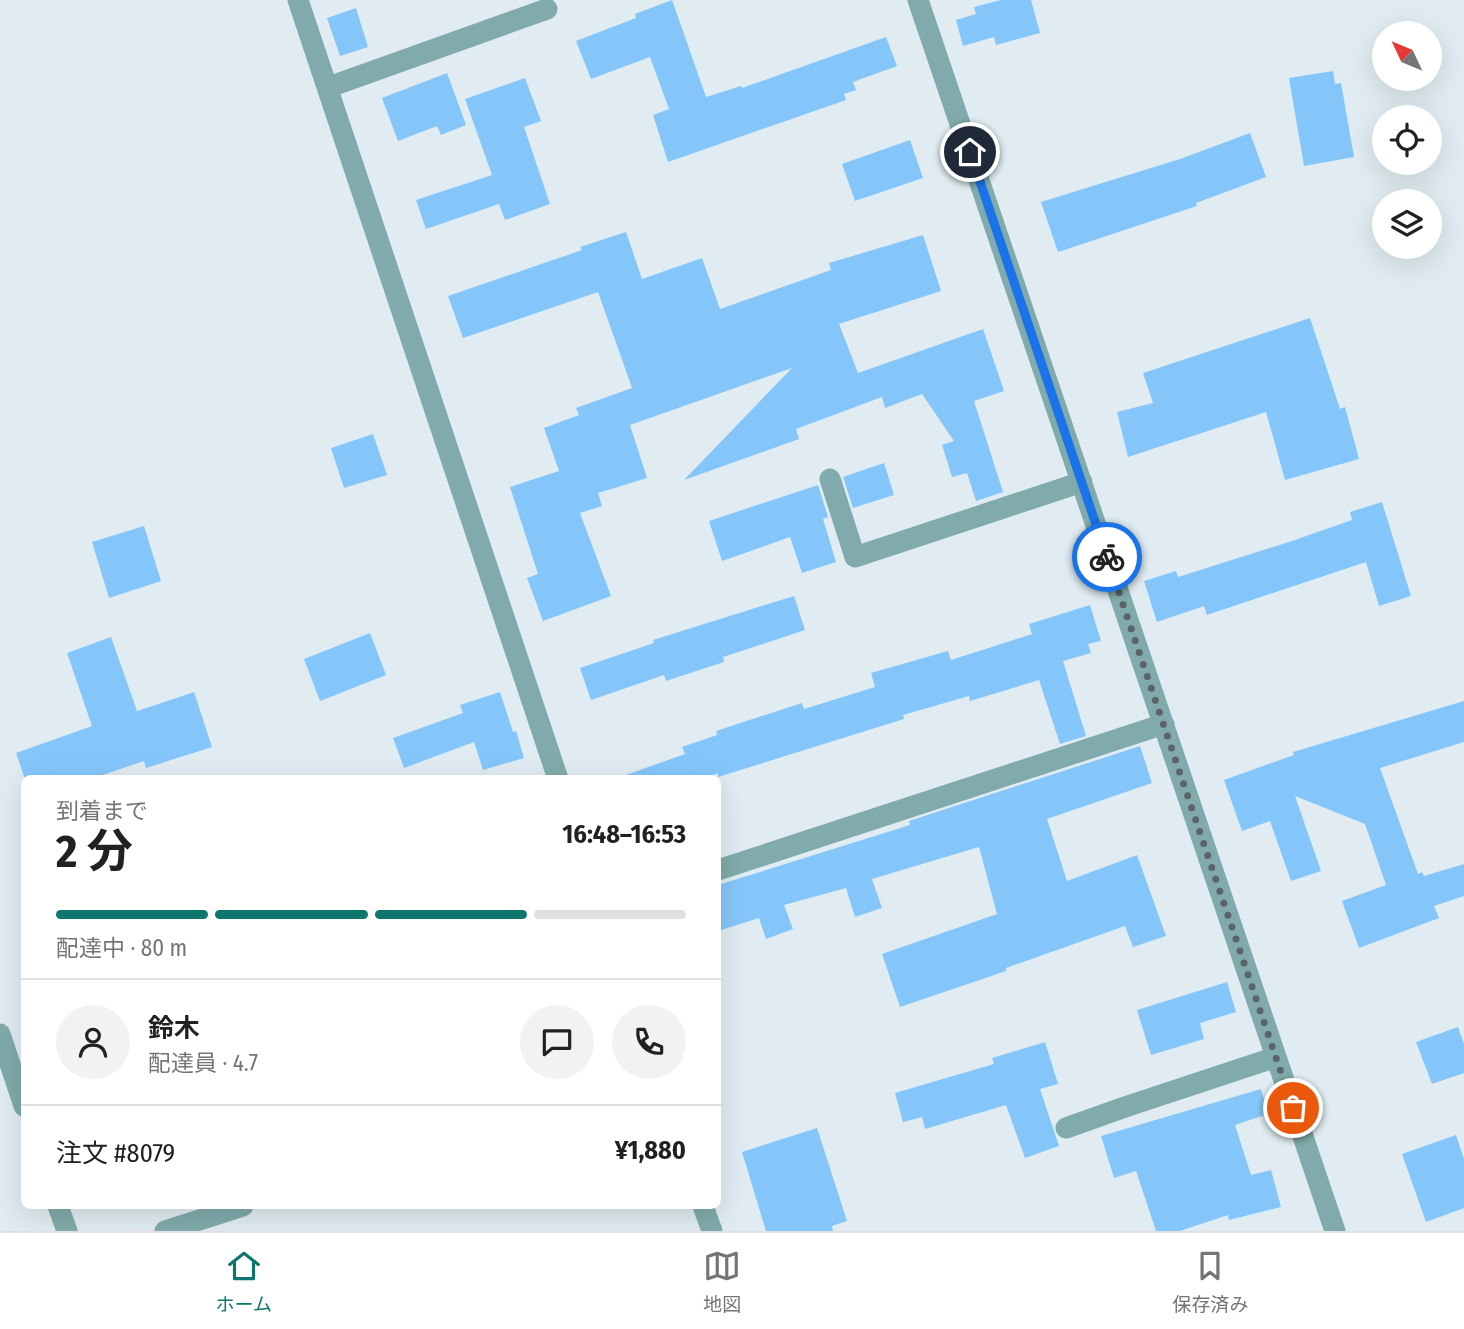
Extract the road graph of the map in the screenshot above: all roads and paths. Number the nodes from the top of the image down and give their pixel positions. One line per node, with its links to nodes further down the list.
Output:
1 (298, 0): 4 (street)
2 (918, 0): 6 (street)
3 (547, 9): 4 (street)
4 (329, 86): 8 (street)
5 (830, 479): 6 (street)
6 (1082, 482): 7 (street)
7 (1164, 724): 9 (street); 11 (street)
8 (557, 775)
9 (721, 869)
10 (0, 1034): 12 (street)
11 (1276, 1057): 13 (street); 20 (street)
12 (21, 1097)
13 (1066, 1128)
14 (59, 1209): 17 (street)
15 (234, 1209): 18 (street)
16 (704, 1209): 19 (street)
17 (67, 1231)
18 (165, 1231)
19 (712, 1231)
20 (1335, 1231)

